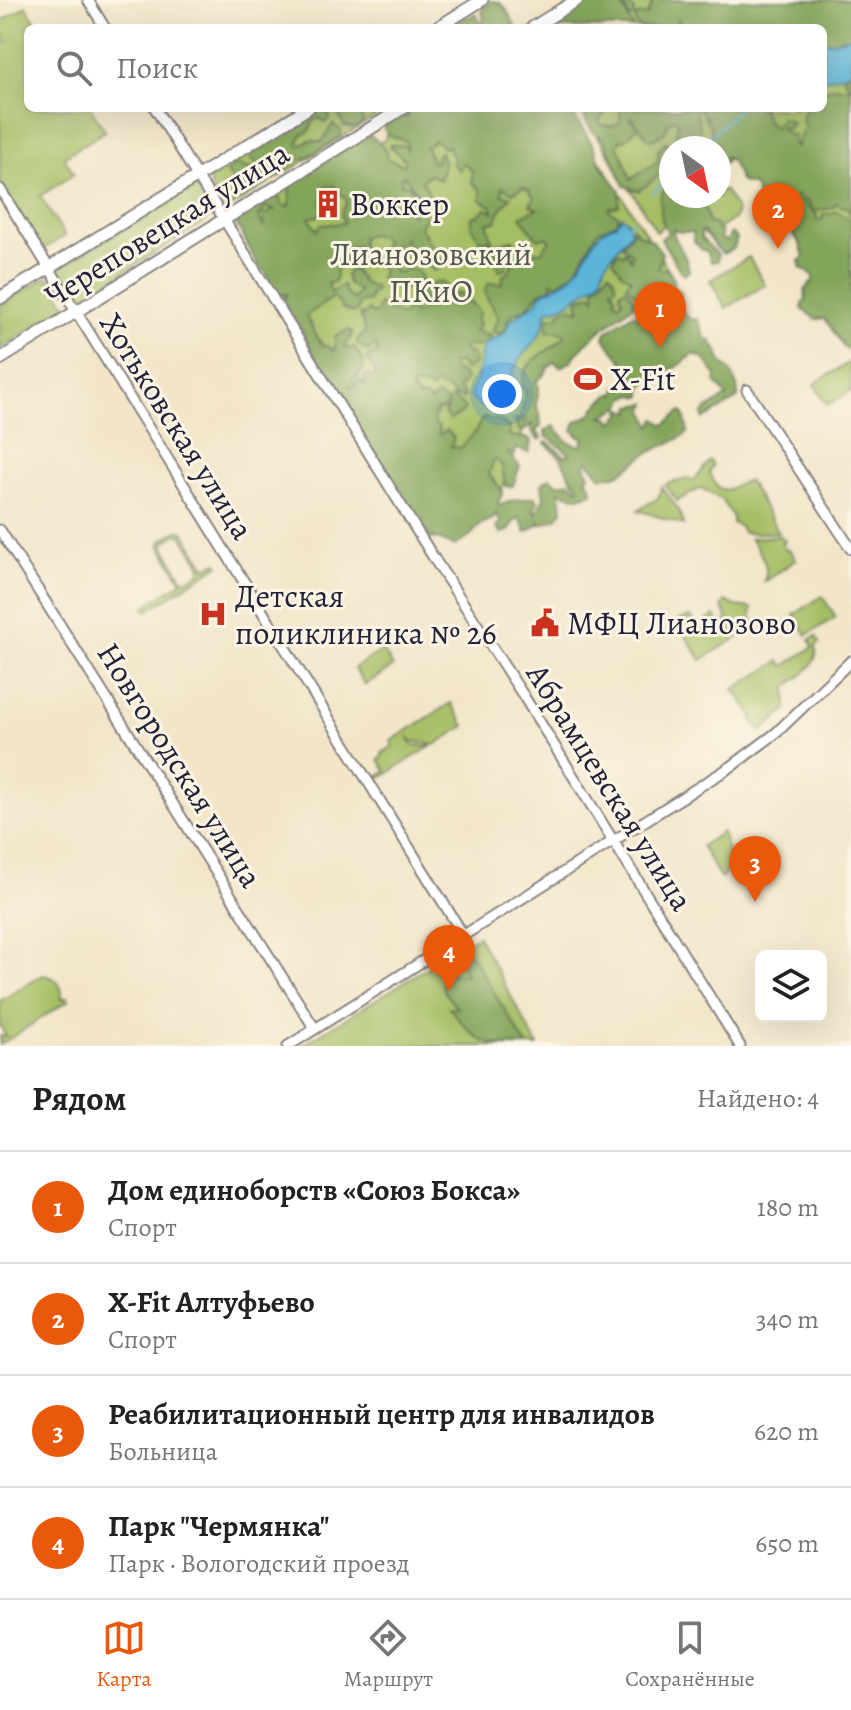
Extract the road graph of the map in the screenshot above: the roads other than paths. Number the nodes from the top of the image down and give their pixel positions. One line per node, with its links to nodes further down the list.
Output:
1 (88, 0): 4 (street)
2 (482, 0): 5 (main road)
3 (577, 0): 6 (main road)
4 (103, 24)
5 (443, 24)
6 (538, 24)
7 (158, 112): 10 (street, Абрамцевская улица)
8 (302, 112): 10 (main road, Череповецкая улица)
9 (397, 112): 12 (main road, Череповецкая улица)
10 (198, 176): 12 (street, Абрамцевская улица); 13 (main road, Череповецкая улица)
11 (0, 189): 13 (street, Хотьковская улица)
12 (225, 219): 15 (main road, Череповецкая улица); 21 (street, Абрамцевская улица)
13 (49, 268): 14 (main road, Череповецкая улица); 15 (street, Хотьковская улица)
14 (0, 298)
15 (76, 312): 16 (main road, Череповецкая улица); 22 (street, Хотьковская улица)
16 (0, 359)
17 (747, 390): 19 (street)
18 (0, 530): 23 (street, Новгородская улица)
19 (851, 549)
20 (851, 661): 21 (street)
21 (613, 841): 22 (street); 25 (street, Абрамцевская улица)
22 (464, 936): 23 (street)
23 (315, 1029): 24 (street)
24 (288, 1046)
25 (740, 1046)

